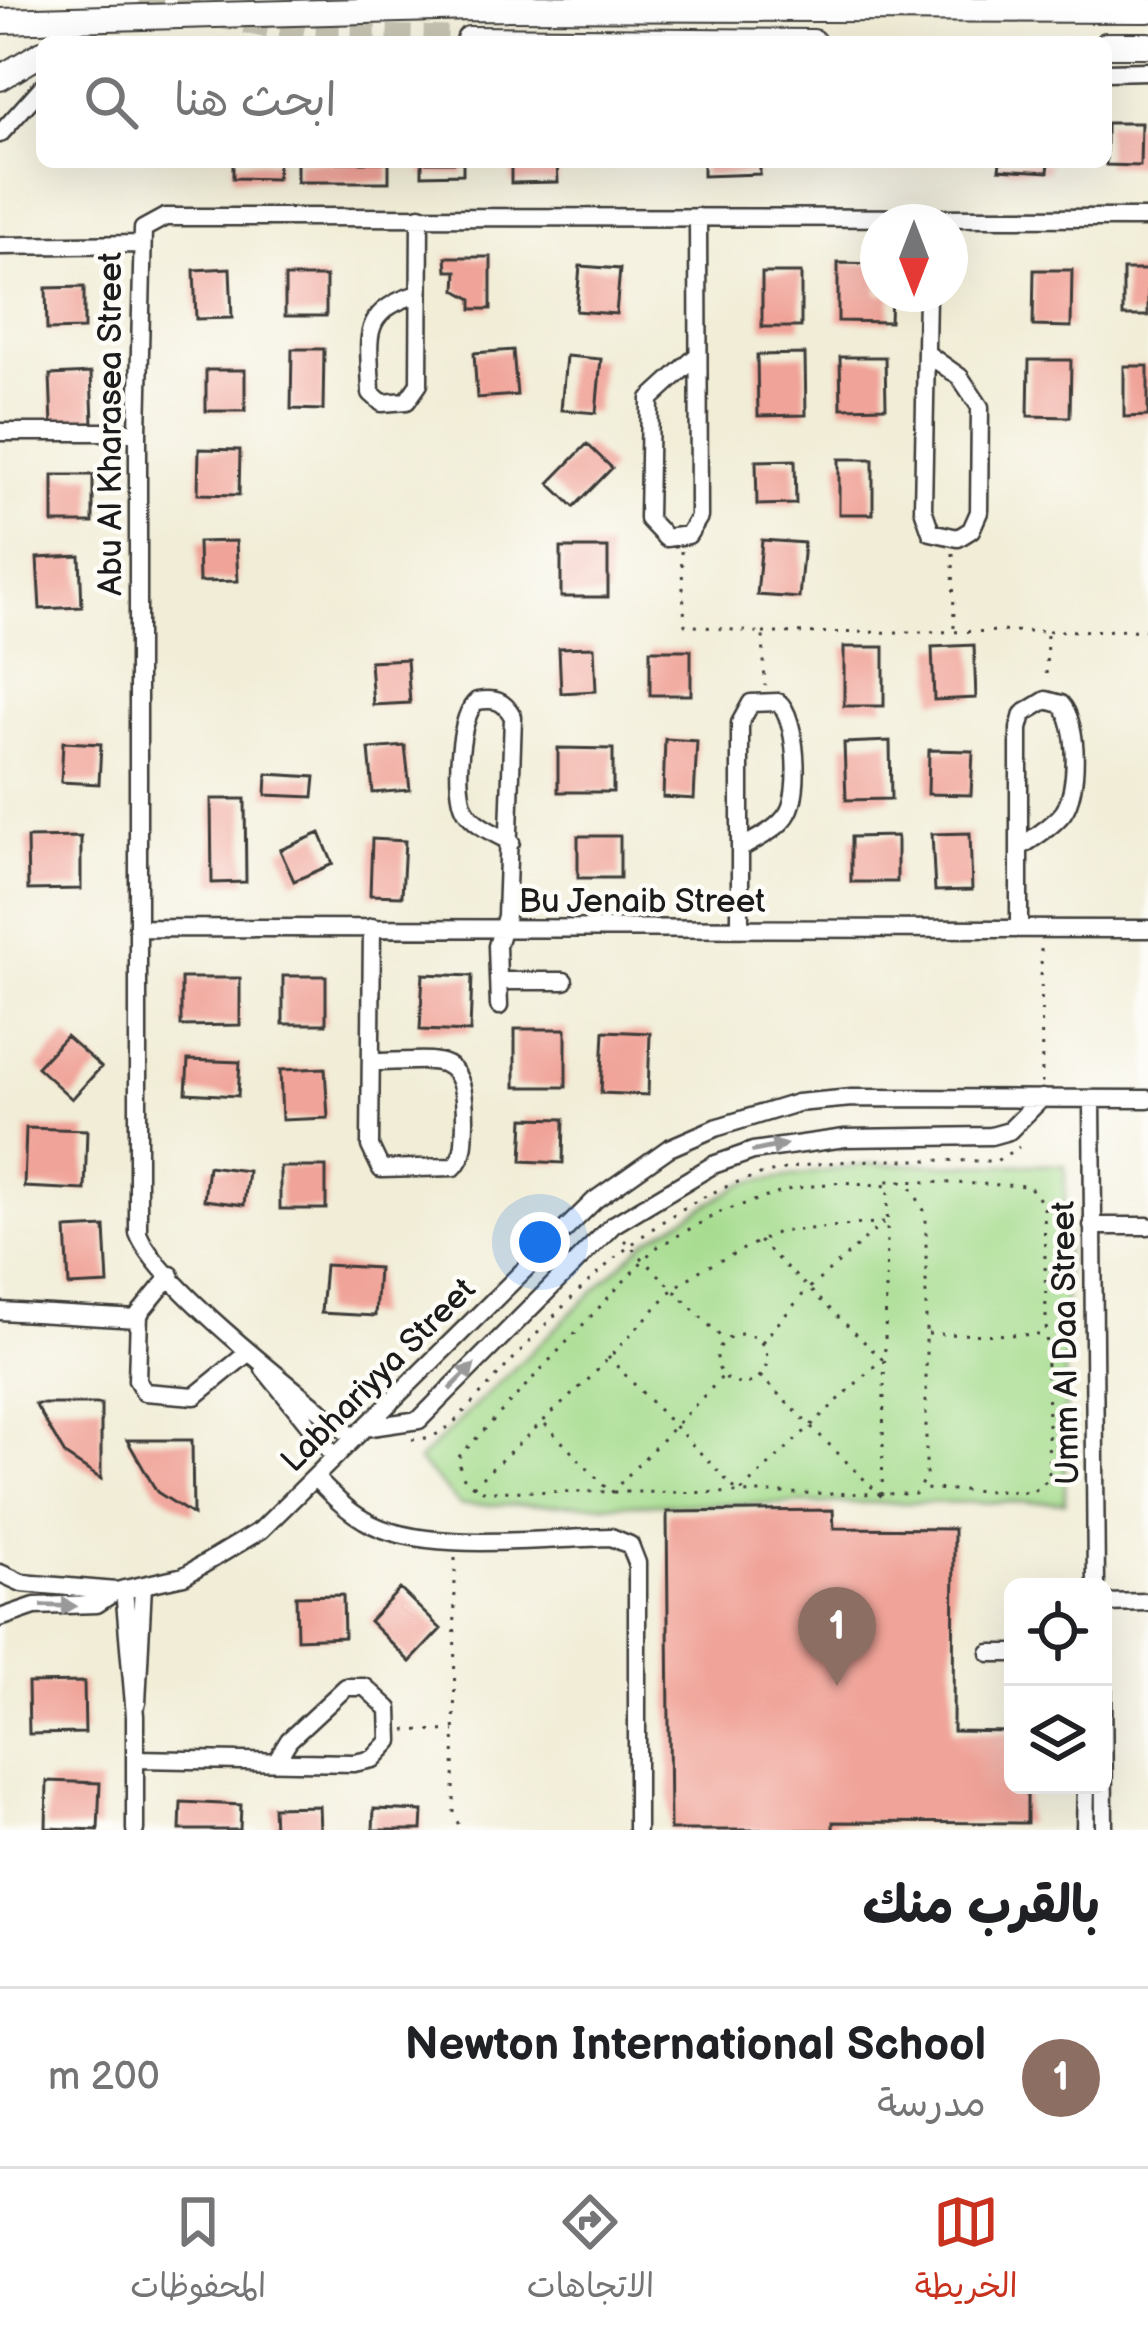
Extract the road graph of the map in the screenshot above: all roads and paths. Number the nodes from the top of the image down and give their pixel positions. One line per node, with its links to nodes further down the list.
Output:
1 (1148, 10): 2 (highway)
2 (0, 21)
3 (1112, 45): 4 (highway)
4 (1148, 45)
5 (36, 57): 8 (highway)
6 (1148, 70): 7 (street)
7 (1112, 71)
8 (0, 78)
9 (36, 94): 10 (street)
10 (0, 134)
11 (420, 216): 12 (street, Abu Al Kharasea Street); 16 (street, Abu Al Kharasea Street); 18 (street)
12 (698, 217): 13 (street, Abu Al Kharasea Street); 21 (street)
13 (860, 218)
14 (1148, 218): 15 (street, Abu Al Kharasea Street)
15 (968, 219)
16 (139, 244): 17 (street); 23 (street, Abu Al Kharasea Street)
17 (0, 246)
18 (418, 294): 18 (street)
19 (927, 312): 20 (street)
20 (926, 353): 25 (street); 25 (street)
21 (698, 355): 24 (street); 24 (street)
22 (0, 432): 23 (street)
23 (138, 432): 36 (street, Abu Al Kharasea Street)
24 (681, 538): 29 (path)
25 (953, 538): 26 (path)
26 (954, 629): 28 (path); 29 (path)
27 (1148, 630): 28 (path)
28 (1046, 631): 31 (path)
29 (764, 633): 30 (path)
30 (765, 700): 33 (street); 33 (street)
31 (1046, 700): 34 (street); 34 (street)
32 (511, 842): 32 (street); 41 (street)
33 (741, 848): 37 (street)
34 (1019, 848): 38 (street)
35 (372, 927): 36 (street, Bu Jenaib Street); 41 (street, Bu Jenaib Street); 45 (street)
36 (137, 928): 63 (street, Abu Al Kharasea Street)
37 (740, 928): 38 (street, Bu Jenaib Street); 41 (street, Bu Jenaib Street)
38 (1019, 929): 39 (street, Bu Jenaib Street)
39 (1041, 929): 40 (street, Bu Jenaib Street); 46 (path)
40 (1148, 929)
41 (501, 931): 42 (street)
42 (498, 981): 43 (street); 44 (street)
43 (564, 981)
44 (500, 1006)
45 (370, 1062): 45 (street)
46 (1042, 1098): 47 (street, Labhariyya Street); 51 (street, Labhariyya Street); 53 (street, one-way to 46)
47 (1092, 1099): 48 (street, Labhariyya Street); 56 (street, Umm Al Daa Street)
48 (1148, 1099)
49 (1024, 1140): 60 (path)
50 (901, 1181): 52 (path); 68 (path); 69 (path)
51 (615, 1184): 53 (street); 58 (street, Labhariyya Street)
52 (888, 1186): 54 (path); 62 (path)
53 (650, 1199): 55 (street)
54 (885, 1222): 59 (path); 65 (path); 74 (path)
55 (613, 1226): 60 (path); 61 (street)
56 (1092, 1226): 57 (street); 90 (street, Umm Al Daa Street)
57 (1148, 1226)
58 (565, 1231): 61 (street); 80 (street, Labhariyya Street)
59 (758, 1240): 64 (path); 65 (path)
60 (630, 1248): 62 (path); 80 (path)
61 (578, 1260): 80 (street, one-way to 61)
62 (642, 1260): 64 (path); 83 (path)
63 (171, 1275): 67 (street); 72 (street, Abu Al Kharasea Street)
64 (672, 1290): 70 (path); 73 (path)
65 (806, 1292): 71 (path); 74 (path)
66 (0, 1311): 67 (street)
67 (138, 1319): 72 (street)
68 (926, 1334): 69 (path); 84 (path)
69 (1047, 1335): 84 (path)
70 (724, 1340): 71 (path); 75 (path)
71 (762, 1342): 76 (path)
72 (255, 1357): 80 (street, Abu Al Kharasea Street); 81 (street, Abu Al Kharasea Street)
73 (608, 1357): 77 (path); 78 (path)
74 (882, 1360): 79 (path); 87 (path)
75 (723, 1376): 76 (path); 78 (path)
76 (760, 1376): 79 (path)
77 (544, 1423): 83 (path); 85 (path)
78 (679, 1425): 85 (path); 86 (path)
79 (811, 1427): 86 (path); 87 (path)
80 (359, 1433): 81 (street, Labhariyya Street)
81 (335, 1457): 82 (street, Labhariyya Street)
82 (315, 1478): 88 (street); 91 (street, Labhariyya Street)
83 (473, 1486): 85 (path)
84 (921, 1489): 87 (path)
85 (611, 1493): 86 (path)
86 (739, 1493): 87 (path)
87 (882, 1497)
88 (455, 1538): 101 (path); 107 (street)
89 (0, 1573): 92 (street, Labhariyya Street)
90 (1096, 1578)
91 (143, 1585): 92 (street, Labhariyya Street); 99 (street)
92 (120, 1590): 95 (street, Labhariyya Street, one-way to 92); 99 (street)
93 (1148, 1601): 94 (street)
94 (1112, 1603)
95 (0, 1618)
96 (990, 1653): 97 (street)
97 (1004, 1653)
98 (1103, 1686): 109 (street)
99 (135, 1716): 102 (street)
100 (391, 1730): 101 (path); 103 (street); 103 (street)
101 (454, 1730): 106 (path)
102 (136, 1759): 103 (street); 105 (street)
103 (276, 1761)
104 (1086, 1794): 108 (street)
105 (136, 1830)
106 (461, 1830)
107 (637, 1830)
108 (1085, 1830)
109 (1104, 1830)

